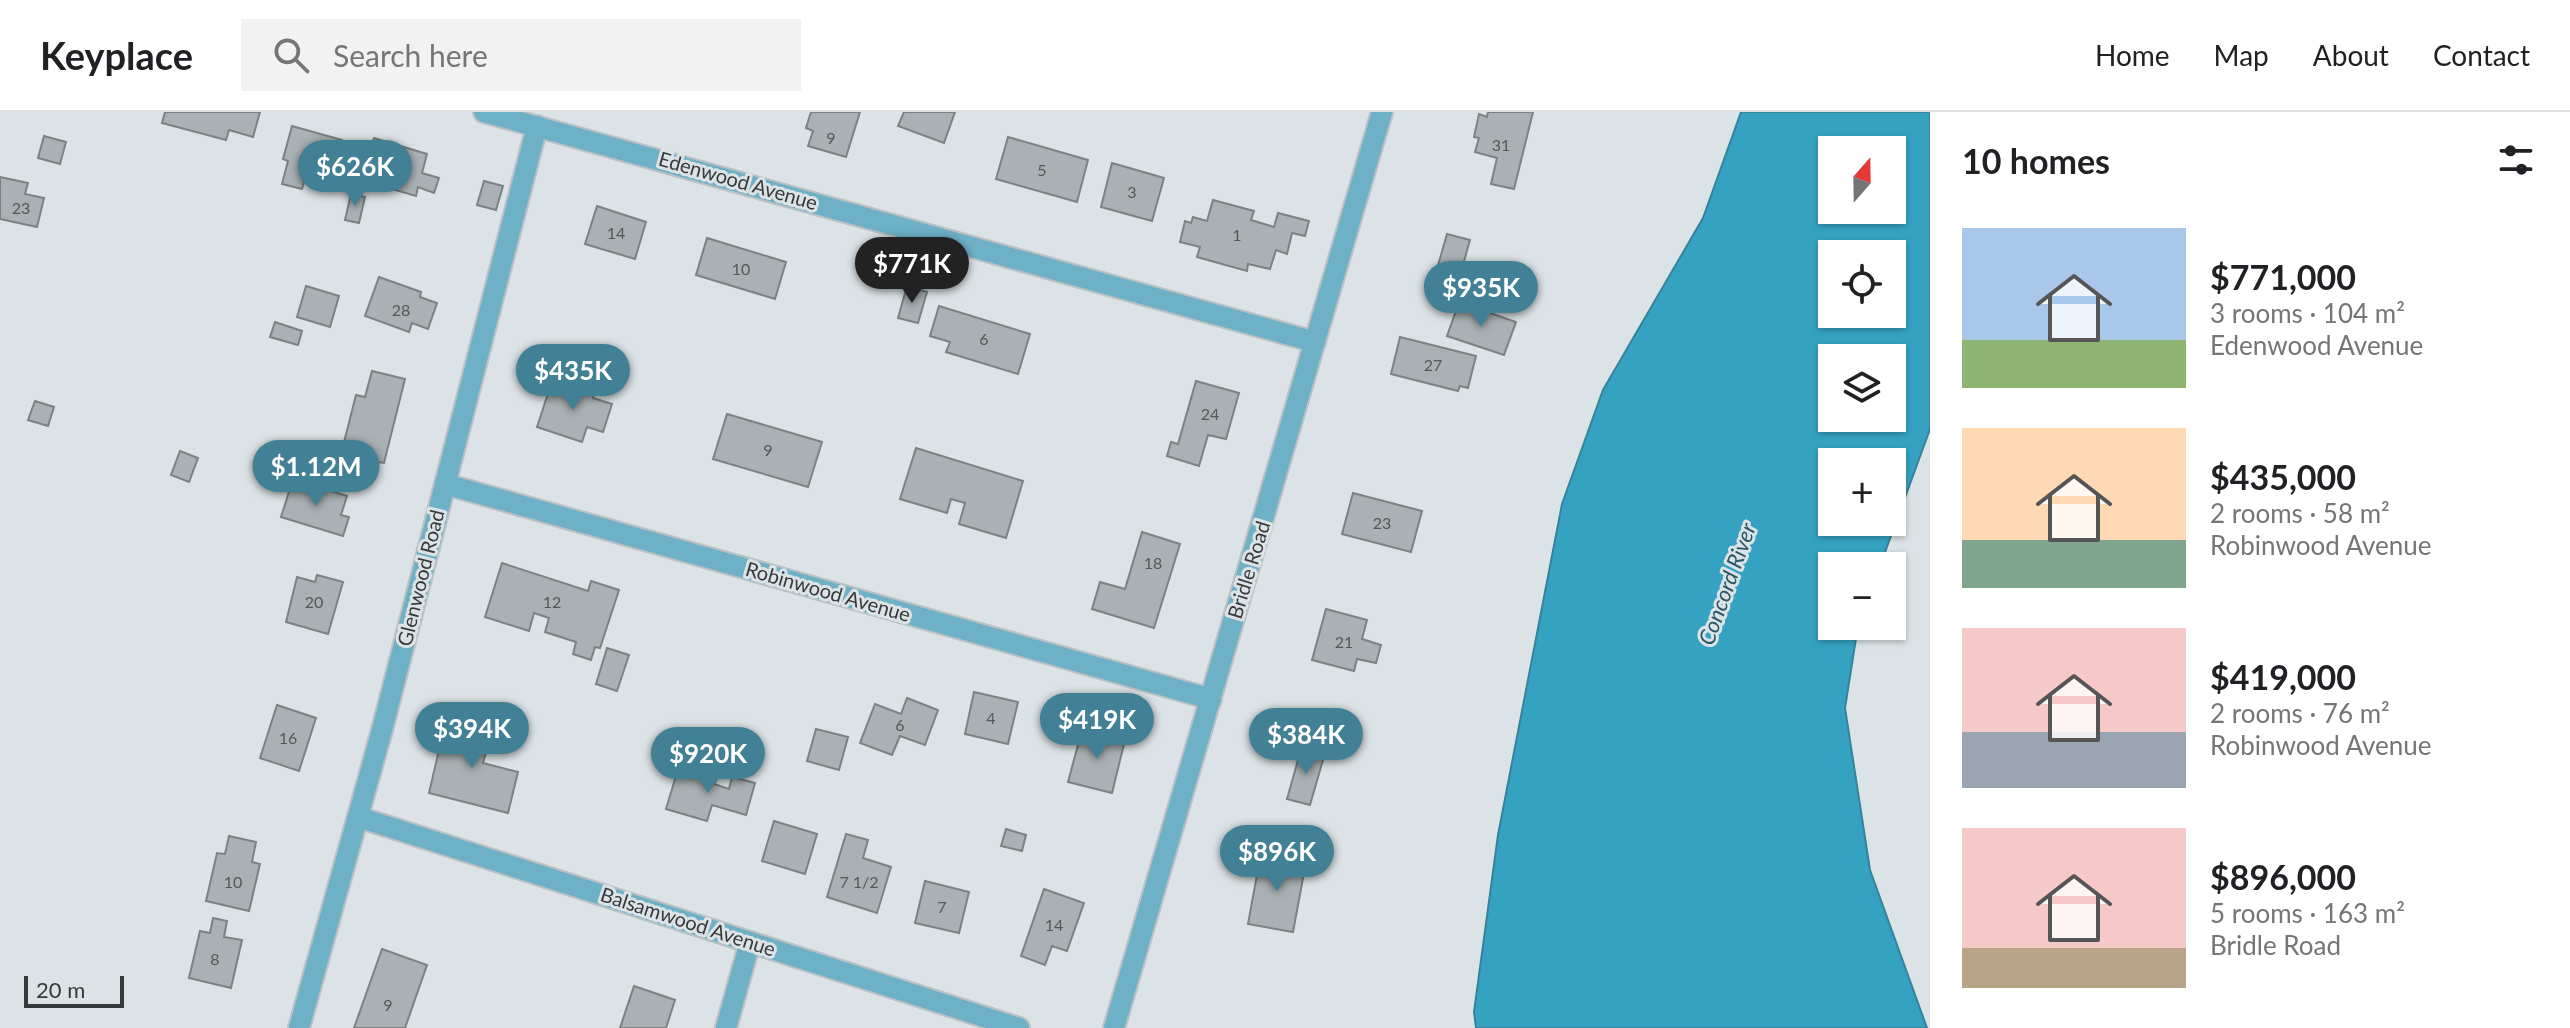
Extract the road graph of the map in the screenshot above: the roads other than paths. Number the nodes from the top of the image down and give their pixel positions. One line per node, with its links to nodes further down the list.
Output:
1 (484, 112): 3 (street, Edenwood Avenue)
2 (1382, 112): 4 (street, Bridle Road)
3 (537, 126): 4 (street, Edenwood Avenue); 5 (street, Glenwood Road)
4 (1315, 342): 6 (street, Bridle Road)
5 (445, 484): 6 (street, Robinwood Avenue); 7 (street, Glenwood Road)
6 (1211, 699): 12 (street, Bridle Road)
7 (358, 817): 8 (street, Balsamwood Avenue); 9 (street, Glenwood Road)
8 (750, 942): 10 (street); 11 (street, Balsamwood Avenue)
9 (299, 1028)
10 (726, 1028)
11 (1019, 1028)
12 (1114, 1028)

